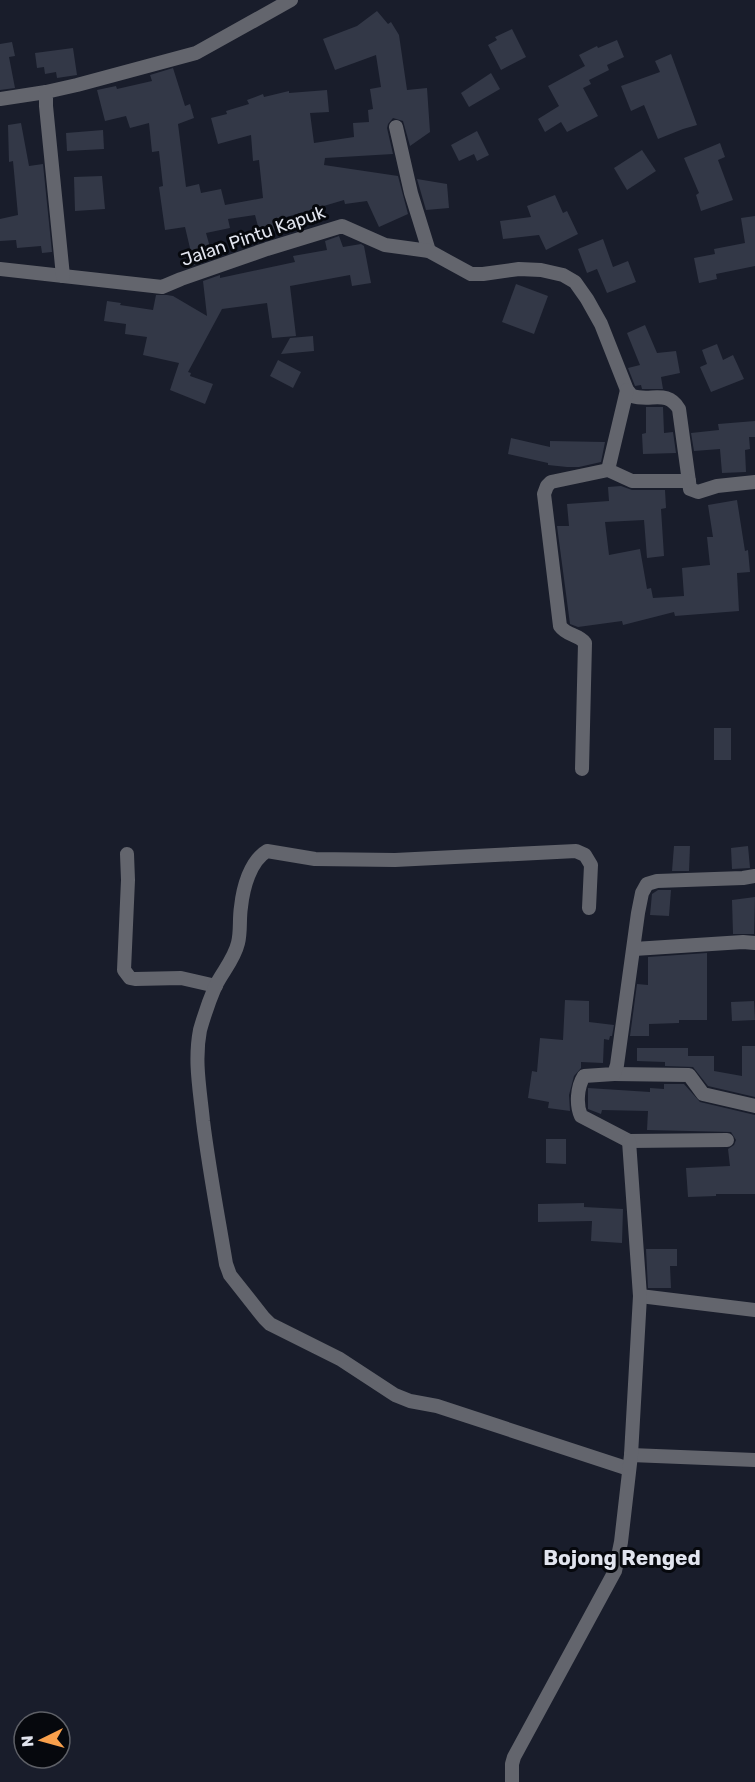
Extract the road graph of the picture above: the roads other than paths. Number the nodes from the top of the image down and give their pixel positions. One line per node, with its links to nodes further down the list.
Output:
1 (291, 0): 2 (street)
2 (46, 92): 3 (street); 7 (street)
3 (0, 99)
4 (396, 127): 5 (street)
5 (429, 251): 7 (street, Jalan Pintu Kapuk); 8 (street, Jalan Pintu Kapuk)
6 (0, 269): 7 (street, Jalan Pintu Kapuk)
7 (63, 276)
8 (627, 390): 9 (street); 10 (street)
9 (608, 470): 10 (street); 12 (street)
10 (689, 481): 11 (street)
11 (755, 482)
12 (582, 769)
13 (127, 854): 18 (street)
14 (755, 876): 17 (street)
15 (589, 908): 18 (street)
16 (755, 943): 17 (street)
17 (634, 949): 19 (street)
18 (216, 986): 26 (street)
19 (614, 1074): 20 (street); 22 (street)
20 (755, 1106)
21 (727, 1140): 22 (street)
22 (628, 1141): 23 (street)
23 (640, 1296): 24 (street); 26 (street)
24 (755, 1310)
25 (755, 1460): 26 (street)
26 (630, 1462): 27 (street)
27 (512, 1782)

